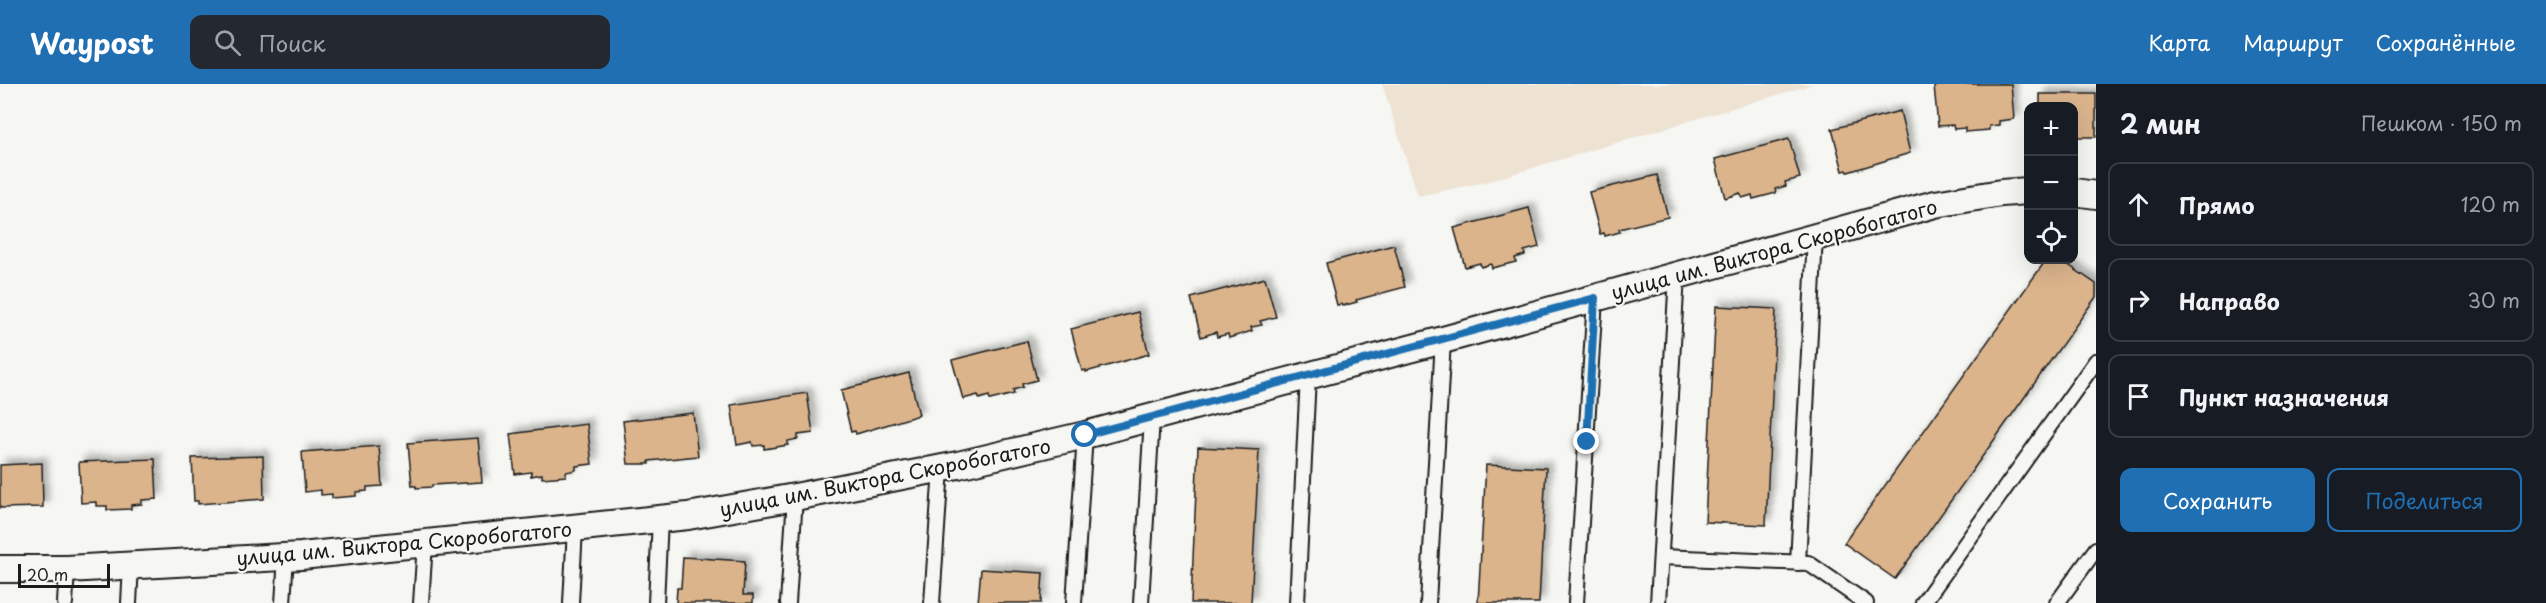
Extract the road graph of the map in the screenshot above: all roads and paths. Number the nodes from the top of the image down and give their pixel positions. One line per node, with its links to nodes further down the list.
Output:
1 (2024, 191): 4 (street, улица им. Виктора Скоробогатого)
2 (2078, 193): 3 (street)
3 (2096, 195)
4 (1815, 237): 5 (street, улица им. Виктора Скоробогатого); 20 (lane)
5 (1677, 275): 6 (street, улица им. Виктора Скоробогатого); 19 (lane)
6 (1595, 298): 7 (street, улица им. Виктора Скоробогатого); 36 (lane)
7 (1443, 340): 9 (street, улица им. Виктора Скоробогатого); 35 (lane)
8 (2096, 361): 39 (lane)
9 (1308, 376): 10 (street, улица им. Виктора Скоробогатого); 34 (lane)
10 (1152, 417): 11 (street, улица им. Виктора Скоробогатого); 33 (lane)
11 (1085, 435): 12 (street, улица им. Виктора Скоробогатого); 32 (lane)
12 (941, 468): 13 (street, улица им. Виктора Скоробогатого); 31 (lane)
13 (795, 497): 14 (street, улица им. Виктора Скоробогатого); 30 (lane)
14 (660, 519): 15 (street, улица им. Виктора Скоробогатого); 29 (lane)
15 (575, 528): 16 (street, улица им. Виктора Скоробогатого); 28 (lane)
16 (425, 543): 18 (street, улица им. Виктора Скоробогатого); 27 (lane)
17 (2096, 549): 40 (lane)
18 (286, 556): 21 (street, улица им. Виктора Скоробогатого); 26 (lane)
19 (1661, 557): 20 (lane); 37 (lane)
20 (1798, 562): 38 (lane)
21 (132, 565): 23 (street, улица им. Виктора Скоробогатого); 25 (lane)
22 (0, 569): 23 (street, улица им. Виктора Скоробогатого)
23 (67, 569): 24 (lane)
24 (65, 603)
25 (129, 603)
26 (283, 603)
27 (421, 603)
28 (571, 603)
29 (656, 603)
30 (788, 603)
31 (932, 603)
32 (1074, 603)
33 (1142, 603)
34 (1297, 603)
35 (1428, 603)
36 (1576, 603)
37 (1658, 603)
38 (1866, 603)
39 (1923, 603)
40 (2057, 603)

